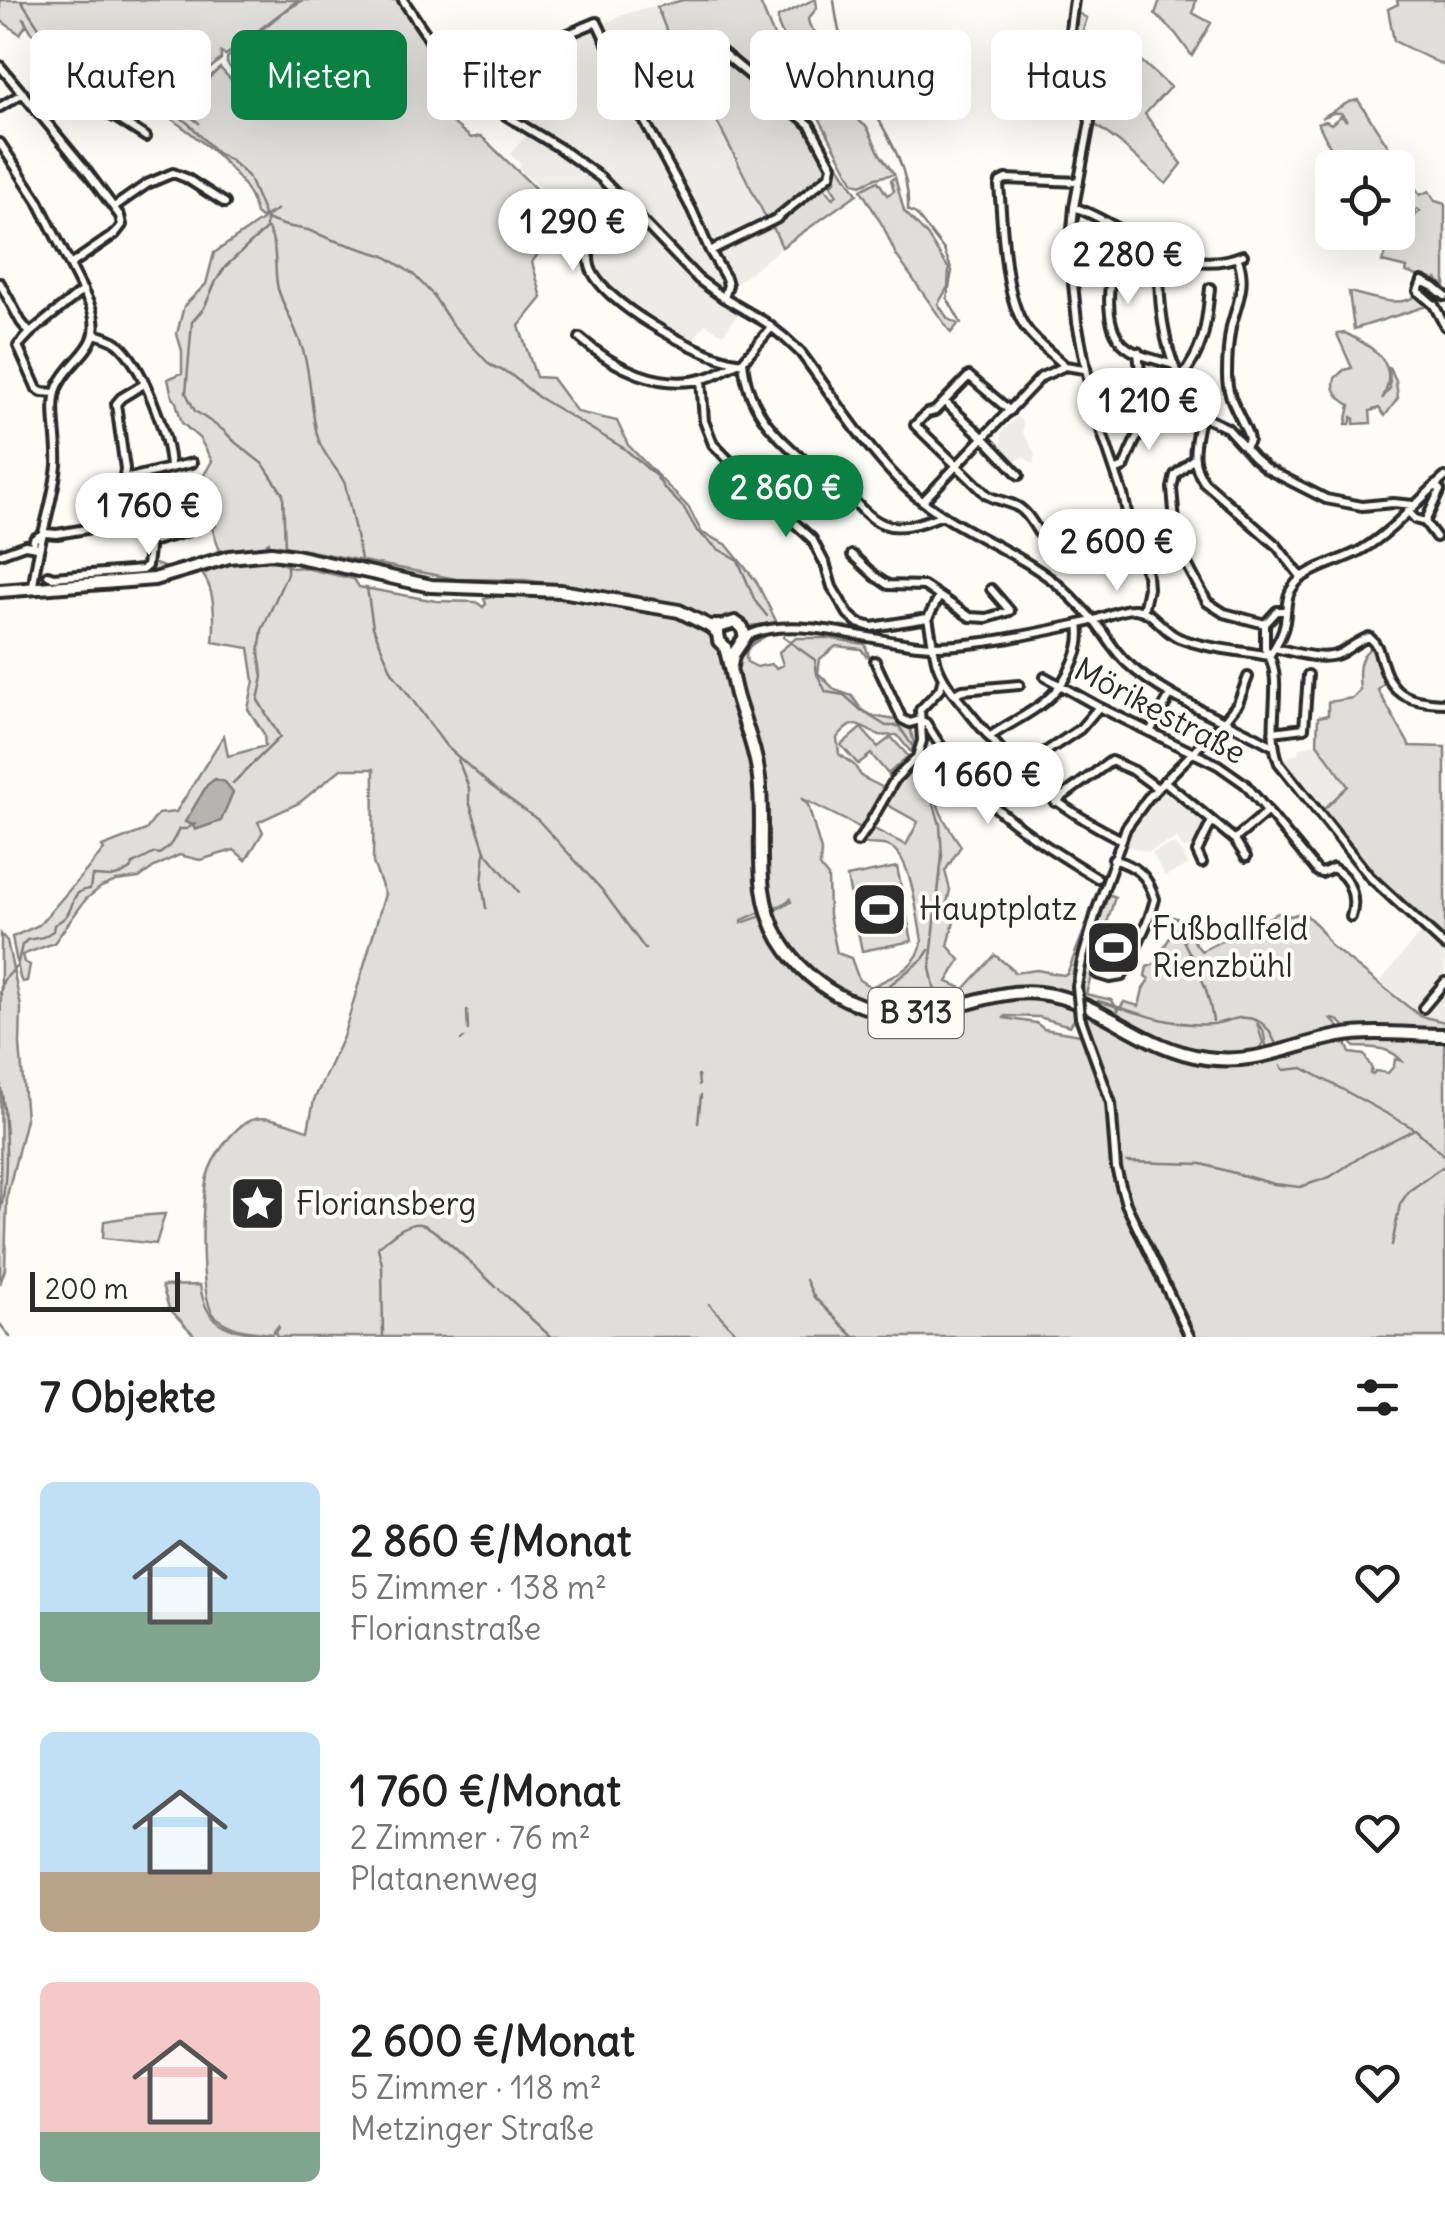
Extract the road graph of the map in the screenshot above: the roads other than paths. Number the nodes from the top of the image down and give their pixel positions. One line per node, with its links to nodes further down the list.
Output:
1 (403, 0): 5 (street)
2 (1074, 0): 17 (street)
3 (601, 30): 4 (street)
4 (577, 31)
5 (427, 36)
6 (730, 60): 23 (street)
7 (0, 66): 8 (street)
8 (23, 93): 9 (street); 10 (street)
9 (30, 102)
10 (0, 108)
11 (44, 120): 20 (street)
12 (117, 120): 15 (street)
13 (512, 120): 18 (street)
14 (644, 120): 23 (street)
15 (143, 135)
16 (1, 147): 25 (street)
17 (1079, 182): 21 (street); 39 (street)
18 (620, 196): 30 (street); 38 (street)
19 (225, 203): 20 (street)
20 (114, 207): 25 (street)
21 (1074, 207): 22 (street); 41 (street)
22 (1120, 230): 24 (street); 37 (street)
23 (710, 251): 30 (street)
24 (1158, 251): 40 (street); 52 (street)
25 (70, 264): 28 (street)
26 (0, 282): 34 (street)
27 (1210, 288): 42 (street)
28 (83, 290): 34 (street); 35 (street)
29 (1445, 297): 31 (street); 31 (street)
30 (724, 298): 33 (street)
31 (1434, 305): 32 (street)
32 (1445, 326)
33 (771, 328): 38 (street); 64 (street)
34 (30, 333): 45 (street)
35 (94, 334): 44 (street); 45 (street)
36 (580, 338): 43 (street)
37 (1138, 352): 40 (street); 47 (street)
38 (740, 361): 43 (street); 54 (street)
39 (1065, 366): 41 (street); 49 (street)
40 (1174, 366): 42 (street)
41 (1084, 369): 58 (street)
42 (1181, 378): 48 (street)
43 (701, 379): 85 (street)
44 (144, 384): 57 (street); 61 (street)
45 (56, 393): 71 (street)
46 (945, 402): 49 (street); 51 (street); 56 (street)
47 (1144, 402)
48 (1189, 408): 50 (street); 58 (street)
49 (1010, 411): 51 (street)
50 (1200, 416): 52 (street); 53 (street)
51 (985, 439): 56 (street); 59 (street)
52 (1245, 447): 65 (street)
53 (1193, 460): 78 (street); 88 (street)
54 (805, 462)
55 (192, 463): 57 (street)
56 (958, 466): 64 (street); 70 (street)
57 (170, 468): 61 (street)
58 (1115, 471): 83 (street)
59 (1018, 475)
60 (1445, 476): 63 (street)
61 (124, 477): 68 (street)
62 (832, 477): 66 (street)
63 (1435, 485): 65 (street); 67 (street)
64 (923, 502): 66 (street)
65 (1410, 508): 67 (street); 78 (street)
66 (942, 516): 86 (street)
67 (1425, 522): 72 (street)
68 (108, 525): 71 (street); 73 (street)
69 (189, 532): 73 (street)
70 (1039, 532)
71 (44, 533): 74 (street)
72 (1436, 537)
73 (150, 540): 77 (street)
74 (36, 547): 75 (street); 79 (street)
75 (0, 554)
76 (852, 555): 82 (street)
77 (48, 576)
78 (1302, 578): 84 (street)
79 (33, 589): 81 (main road); 89 (main road)
80 (991, 590): 82 (street)
81 (0, 591)
82 (940, 597): 85 (street)
83 (1142, 611): 86 (street); 94 (street)
84 (1285, 611): 88 (street); 94 (street)
85 (928, 618): 91 (street)
86 (1094, 621): 87 (street); 104 (street)
87 (1079, 624): 91 (street); 102 (street)
88 (1265, 624): 94 (street)
89 (716, 628): 90 (main road); 92 (main road)
90 (744, 632): 91 (street); 93 (main road)
91 (934, 646): 100 (street)
92 (724, 647): 93 (main road); 96 (main road, B 313)
93 (737, 648): 96 (main road)
94 (1271, 652): 105 (street); 110 (street)
95 (875, 662): 107 (street)
96 (731, 667): 133 (main road, B 313)
97 (1308, 675): 110 (street)
98 (1248, 676): 108 (street)
99 (1044, 677): 102 (street, Mörikestraße)
100 (944, 678): 103 (street); 107 (street)
101 (1018, 685): 103 (street)
102 (1061, 686): 106 (street, Mörikestraße); 111 (street)
103 (954, 694): 111 (street)
104 (1171, 694): 108 (street); 109 (street)
105 (1445, 702)
106 (1099, 707): 109 (street, Mörikestraße); 114 (street)
107 (920, 720): 118 (street); 123 (street)
108 (1224, 721): 112 (street); 113 (street)
109 (1151, 730): 113 (street, Mörikestraße)
110 (1272, 732): 112 (street)
111 (989, 738): 114 (street)
112 (1271, 744): 129 (street)
113 (1193, 752): 115 (street); 119 (street, Mörikestraße)
114 (1018, 770): 117 (street); 118 (street)
115 (1164, 781): 116 (street); 120 (street)
116 (1158, 788): 117 (street); 121 (street)
117 (1055, 802): 121 (street)
118 (988, 803): 127 (street)
119 (1268, 811): 122 (street); 128 (street, Mörikestraße)
120 (1212, 820): 122 (street); 126 (street)
121 (1120, 839): 125 (street)
122 (1235, 840): 124 (street)
123 (857, 842)
124 (1246, 856)
125 (1113, 858): 130 (street); 134 (street, bridge)
126 (1202, 863)
127 (1097, 878)
128 (1351, 917)
129 (1445, 946)
130 (1098, 974)
131 (1445, 982): 132 (street)
132 (1423, 1008)
133 (1445, 1036)
134 (1190, 1337)

